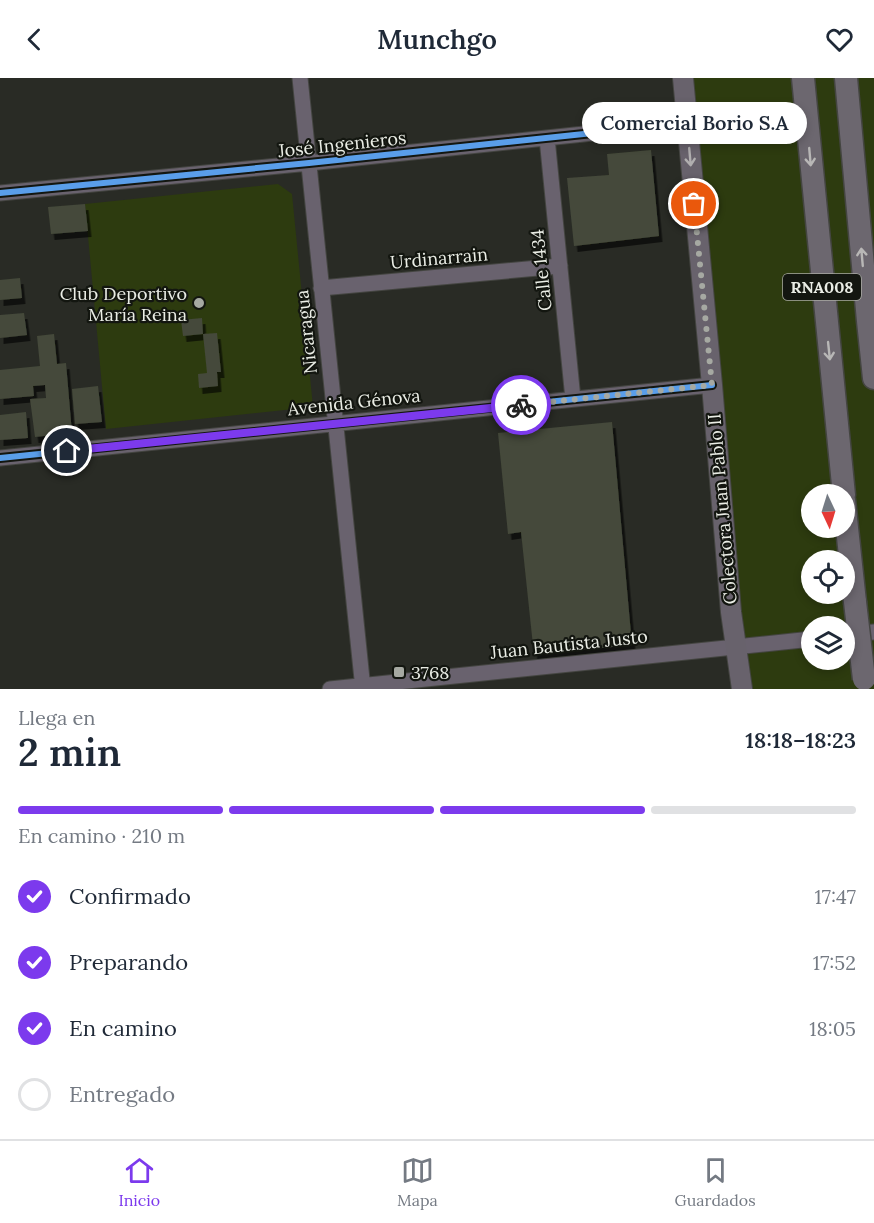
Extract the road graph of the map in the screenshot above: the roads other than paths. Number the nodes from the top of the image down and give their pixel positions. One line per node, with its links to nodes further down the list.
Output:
1 (300, 78): 7 (street, Nicaragua)
2 (683, 78): 5 (main road, Colectora Juan Pablo II)
3 (802, 78): 16 (highway, RNA008, one-way to 16)
4 (846, 78): 11 (highway, RNA008, one-way to 4)
5 (687, 123): 6 (street, José Ingenieros); 12 (main road, Colectora Juan Pablo II, one-way to 12)
6 (547, 138): 7 (street, José Ingenieros); 9 (street, Calle 1434)
7 (309, 163): 8 (street, José Ingenieros); 10 (street, Nicaragua)
8 (0, 193)
9 (560, 266): 10 (street, Urdinarrain); 13 (street, Calle 1434)
10 (321, 288): 14 (street, Nicaragua)
11 (874, 378)
12 (712, 385): 13 (street, Avenida Génova); 21 (main road, Colectora Juan Pablo II)
13 (573, 399): 14 (street, Avenida Génova)
14 (335, 423): 15 (street, Avenida Génova); 23 (street, Nicaragua)
15 (0, 458)
16 (843, 484)
17 (848, 538): 22 (highway, bridge)
18 (874, 632): 19 (street)
19 (855, 634)
20 (801, 640): 21 (street, Juan Bautista Justo)
21 (736, 646): 23 (street, Juan Bautista Justo); 25 (main road, Colectora Juan Pablo II)
22 (865, 684)
23 (363, 687): 24 (street, Juan Bautista Justo)
24 (330, 689)
25 (742, 689)

